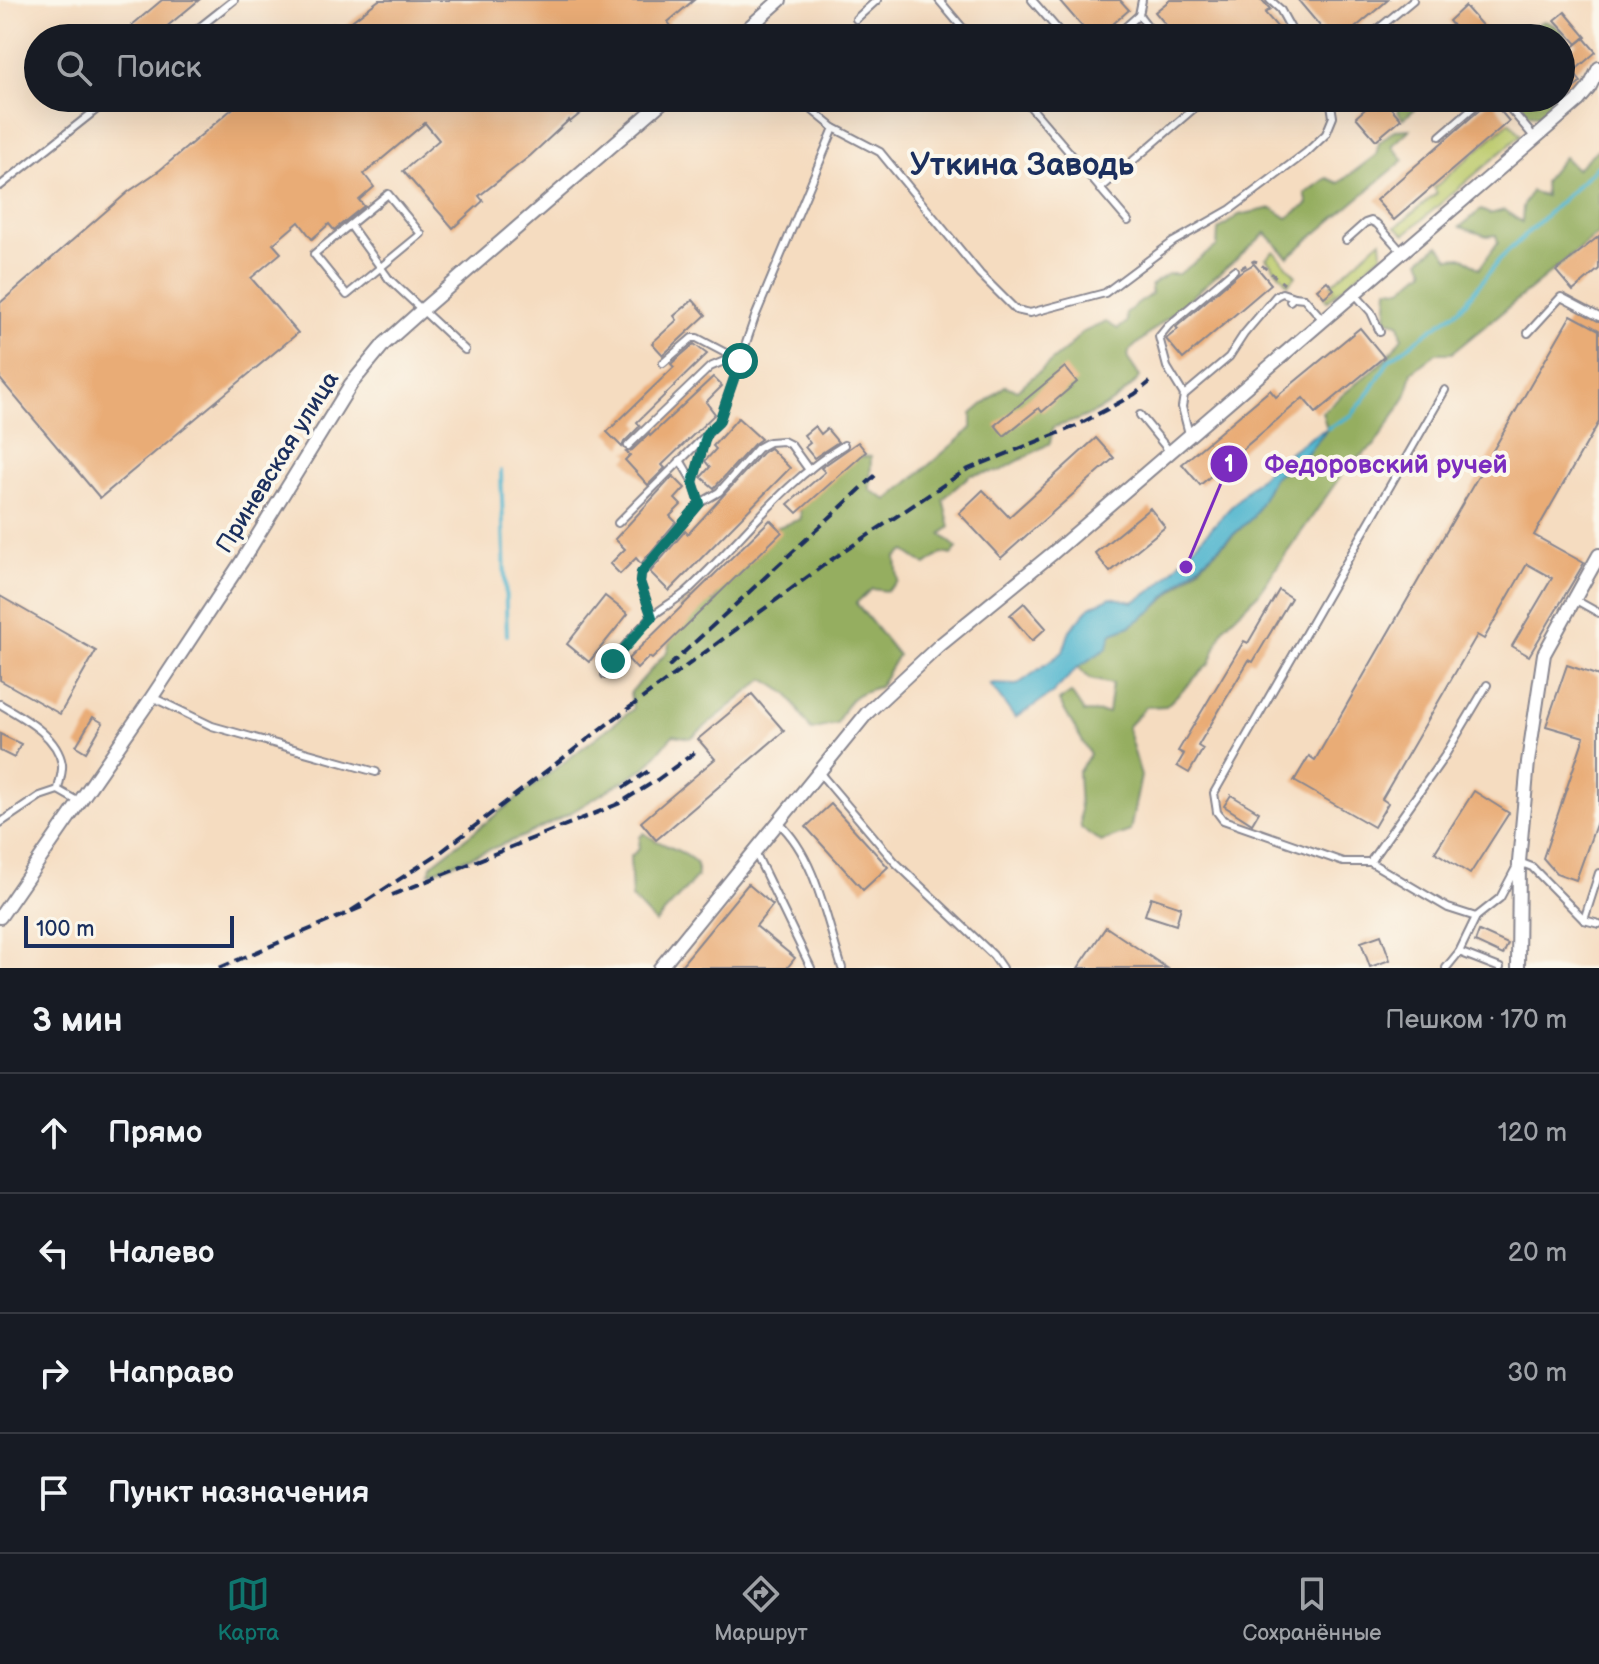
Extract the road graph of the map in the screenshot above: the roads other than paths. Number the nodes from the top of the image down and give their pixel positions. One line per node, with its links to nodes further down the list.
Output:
1 (234, 0): 11 (lane)
2 (877, 0): 10 (lane)
3 (939, 0): 13 (lane)
4 (1032, 0): 14 (lane)
5 (1142, 0): 9 (lane)
6 (1270, 0): 17 (lane)
7 (1413, 0): 18 (lane)
8 (773, 2): 12 (street)
9 (1139, 15): 15 (lane); 16 (lane)
10 (856, 19)
11 (204, 24)
12 (752, 24)
13 (959, 24)
14 (1053, 24)
15 (1129, 24)
16 (1146, 24)
17 (1288, 24)
18 (1384, 24)
19 (1598, 75): 20 (street)
20 (1575, 104)
21 (93, 112): 33 (lane)
22 (651, 112): 42 (street, Приневская улица)
23 (814, 112): 30 (lane)
24 (1035, 112): 34 (lane)
25 (1190, 112): 34 (lane)
26 (1332, 112): 30 (lane)
27 (1468, 112): 31 (lane)
28 (1513, 112): 32 (lane)
29 (1565, 112): 32 (street)
30 (834, 128): 48 (lane)
31 (1440, 136)
32 (1535, 138): 38 (street)
33 (0, 186)
34 (1100, 189): 35 (lane)
35 (1128, 221)
36 (350, 225): 39 (lane); 39 (lane); 39 (lane)
37 (1346, 240): 38 (lane)
38 (1402, 252): 41 (street)
39 (382, 266): 42 (lane)
40 (1234, 272): 51 (lane)
41 (1354, 293): 44 (street); 45 (lane)
42 (422, 310): 47 (lane); 69 (street, Приневская улица)
43 (1599, 317): 46 (lane)
44 (1323, 320): 51 (lane); 54 (street)
45 (1380, 332)
46 (1528, 333)
47 (465, 350)
48 (740, 361): 49 (lane); 53 (lane); 56 (lane)
49 (663, 363)
50 (1445, 390): 78 (lane)
51 (1184, 395): 54 (lane)
52 (1140, 415): 57 (lane)
53 (707, 433): 58 (lane); 60 (lane)
54 (1190, 435): 57 (street)
55 (844, 445): 59 (lane)
56 (628, 446)
57 (1170, 452): 71 (street)
58 (680, 460): 60 (lane); 62 (lane)
59 (809, 470): 61 (lane); 66 (lane)
60 (693, 482): 61 (lane)
61 (700, 503): 66 (lane)
62 (618, 523)
63 (1599, 555): 64 (street)
64 (1573, 599): 65 (lane); 79 (street)
65 (1599, 613)
66 (652, 617): 67 (lane)
67 (605, 675)
68 (1487, 685): 78 (lane)
69 (152, 697): 72 (lane); 74 (street, Приневская улица)
70 (0, 704): 73 (lane)
71 (818, 771): 75 (street); 89 (lane)
72 (376, 772)
73 (58, 790): 74 (lane); 76 (lane)
74 (79, 802): 81 (street, Приневская улица)
75 (778, 822): 77 (street); 88 (lane)
76 (0, 823)
77 (754, 851): 86 (street); 87 (lane)
78 (1370, 862): 82 (lane)
79 (1519, 862): 82 (lane); 83 (lane); 92 (street)
80 (1599, 873): 83 (lane)
81 (0, 917)
82 (1476, 917): 85 (lane)
83 (1584, 920): 84 (lane)
84 (1599, 924)
85 (1459, 952): 90 (lane); 91 (lane)
86 (660, 968)
87 (811, 968)
88 (842, 968)
89 (1002, 968)
90 (1446, 968)
91 (1500, 968)
92 (1518, 968)

